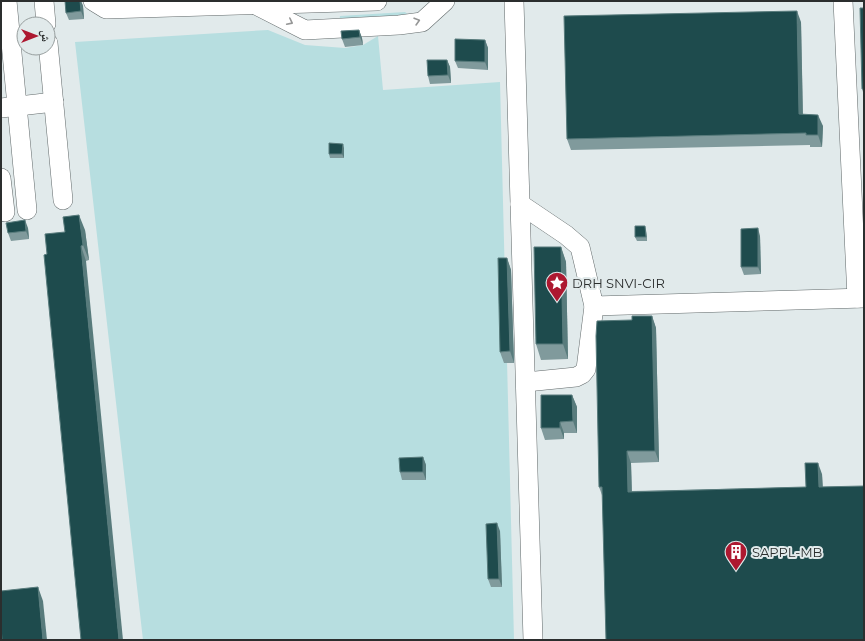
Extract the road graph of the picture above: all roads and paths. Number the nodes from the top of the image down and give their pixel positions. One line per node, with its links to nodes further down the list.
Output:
1 (7, 1): 12 (lane)
2 (44, 1): 9 (lane)
3 (93, 1): 8 (lane)
4 (377, 1): 8 (lane)
5 (445, 1): 8 (lane, one-way to 5)
6 (514, 1): 15 (lane)
7 (843, 1): 18 (lane)
8 (255, 5)
9 (45, 16)
10 (49, 56): 11 (lane)
11 (54, 102): 12 (lane); 14 (lane)
12 (9, 107): 16 (lane)
13 (1, 178): 17 (lane)
14 (63, 200)
15 (520, 204): 19 (lane); 20 (lane)
16 (28, 210)
17 (5, 212)
18 (860, 298): 19 (lane)
19 (594, 306): 20 (lane)
20 (526, 382): 21 (lane)
21 (533, 640)

